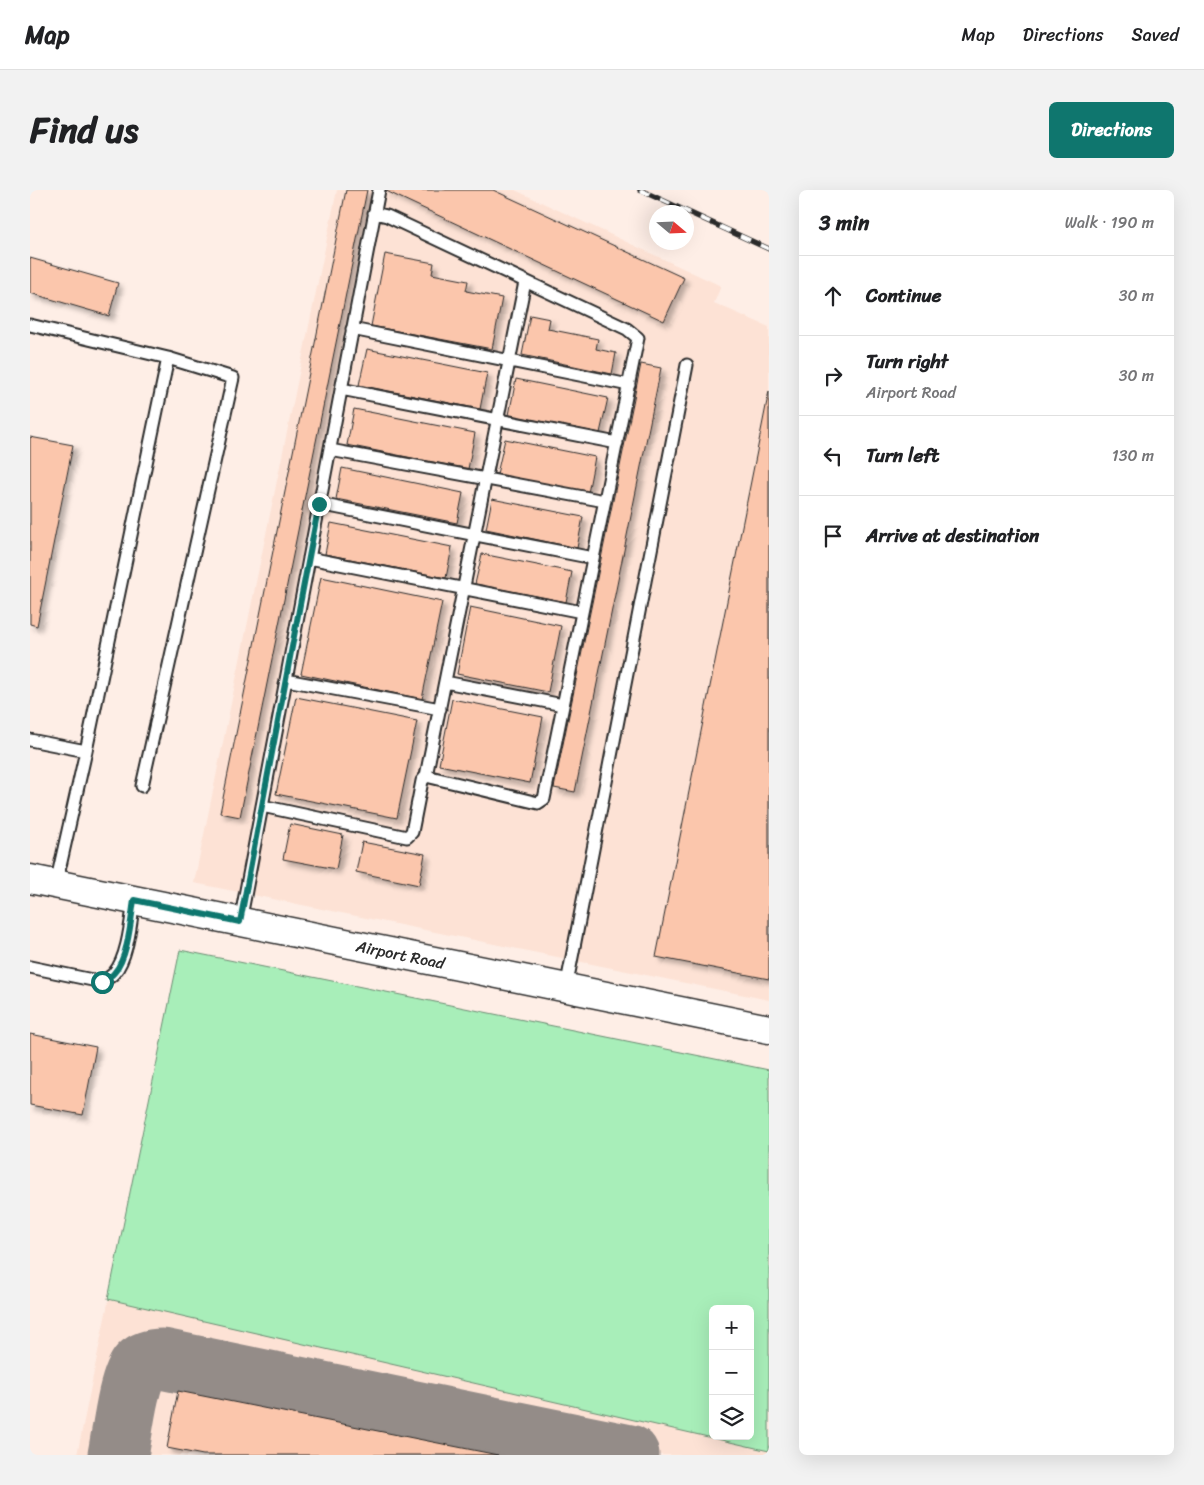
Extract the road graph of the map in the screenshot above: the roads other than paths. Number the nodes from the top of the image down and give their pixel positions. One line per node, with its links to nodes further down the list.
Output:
1 (379, 190): 2 (lane)
2 (374, 213): 3 (lane); 5 (lane)
3 (525, 282): 7 (lane); 9 (lane)
4 (30, 325): 6 (lane)
5 (352, 329): 7 (lane); 10 (lane)
6 (168, 358): 27 (lane); 29 (lane)
7 (510, 361): 9 (lane); 11 (lane)
8 (687, 365): 35 (lane)
9 (629, 385): 12 (lane)
10 (341, 389): 11 (lane); 13 (lane)
11 (498, 420): 12 (lane); 14 (lane)
12 (617, 443): 15 (lane)
13 (330, 450): 14 (lane); 16 (lane)
14 (486, 479): 15 (lane); 17 (lane)
15 (605, 501): 19 (lane)
16 (319, 504): 17 (lane); 18 (lane)
17 (475, 535): 19 (lane); 20 (lane)
18 (309, 558): 20 (lane); 22 (lane)
19 (593, 558): 21 (lane)
20 (464, 589): 21 (lane); 23 (lane)
21 (582, 612): 24 (lane)
22 (286, 680): 25 (lane); 30 (lane)
23 (445, 682): 24 (lane); 25 (lane)
24 (563, 705): 28 (lane)
25 (440, 710): 28 (lane)
26 (30, 740): 27 (lane)
27 (86, 752): 31 (lane)
28 (426, 776): 30 (lane)
29 (142, 786)
30 (262, 806): 33 (lane)
31 (43, 882): 32 (street, Airport Road)
32 (134, 900): 33 (street, Airport Road); 34 (lane)
33 (240, 922): 35 (street, Airport Road)
34 (30, 968)
35 (566, 988): 36 (street, Airport Road)
36 (769, 1029)

